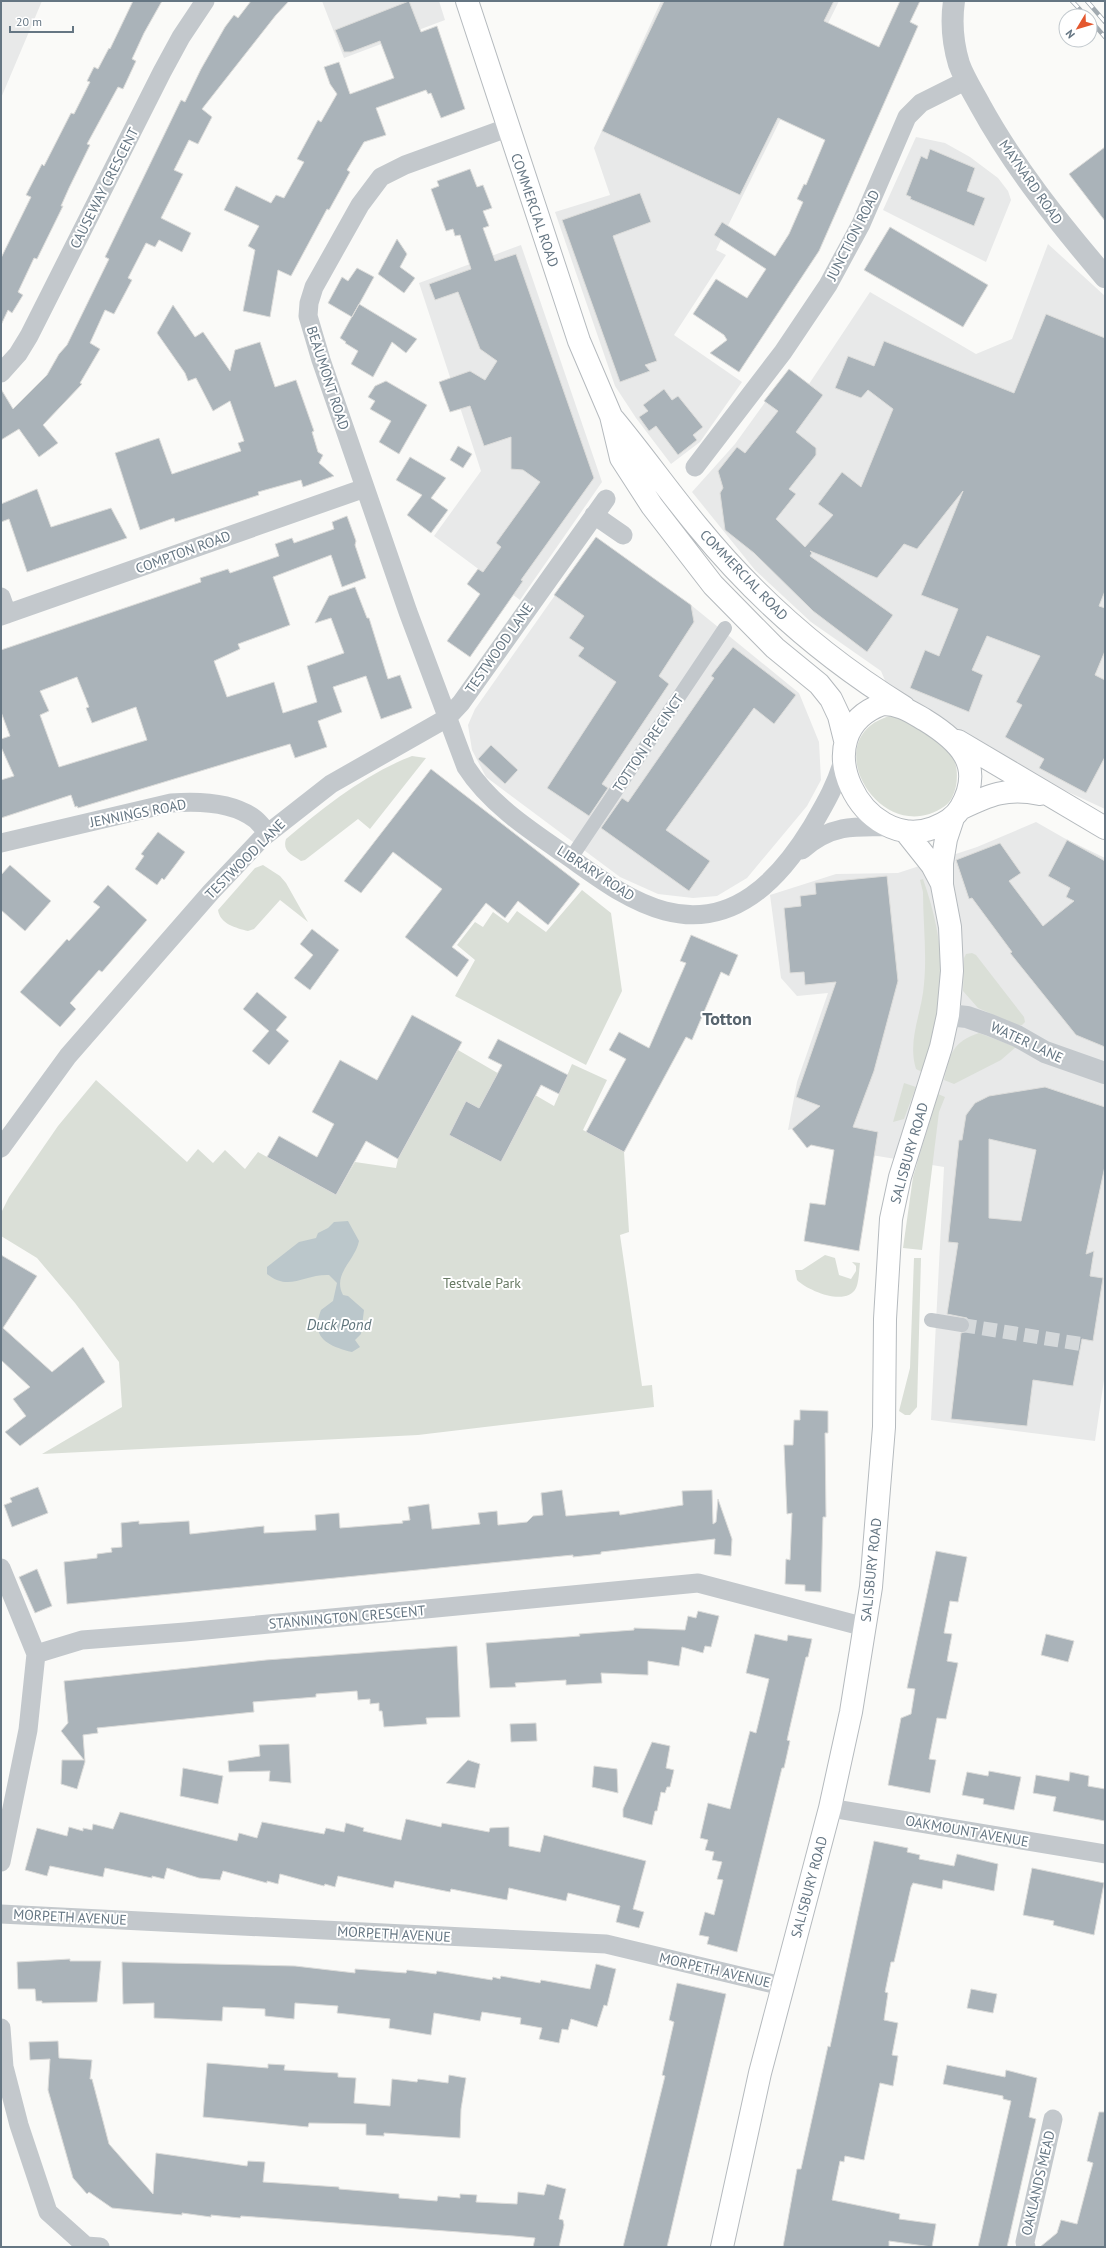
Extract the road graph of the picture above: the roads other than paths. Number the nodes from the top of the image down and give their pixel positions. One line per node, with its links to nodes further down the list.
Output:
1 (205, 1): 7 (street, CAUSEWAY CRESCENT)
2 (466, 1): 5 (main road, COMMERCIAL ROAD)
3 (954, 1): 4 (street)
4 (966, 80): 6 (street, MAYNARD ROAD); 9 (street, JUNCTION ROAD)
5 (507, 128): 8 (main road, COMMERCIAL ROAD); 10 (street, BEAUMONT ROAD)
6 (1105, 277)
7 (1, 374)
8 (611, 416): 16 (main road, COMMERCIAL ROAD); 19 (main road, COMMERCIAL ROAD)
9 (695, 467)
10 (365, 488): 14 (street, COMPTON ROAD); 17 (street, BEAUMONT ROAD)
11 (606, 499): 12 (street, TESTWOOD LANE)
12 (594, 515): 13 (street); 17 (street, TESTWOOD LANE)
13 (622, 535)
14 (3, 609)
15 (725, 628): 26 (street, TOTTON PRECINCT)
16 (904, 707): 18 (main road); 19 (main road)
17 (447, 718): 24 (street, TESTWOOD LANE); 26 (street, LIBRARY ROAD)
18 (946, 733): 20 (main road); 21 (main road)
19 (845, 749): 23 (main road); 27 (street, LIBRARY ROAD)
20 (1048, 795): 21 (main road); 22 (main road)
21 (956, 814): 23 (main road); 28 (main road, SALISBURY ROAD)
22 (1105, 828)
23 (898, 829): 27 (street, LIBRARY ROAD); 28 (main road, SALISBURY ROAD)
24 (268, 833): 25 (street, JENNINGS ROAD); 31 (street, TESTWOOD LANE)
25 (1, 843)
26 (571, 858): 27 (street, LIBRARY ROAD)
27 (789, 861)
28 (942, 885): 29 (main road, SALISBURY ROAD)
29 (948, 1015): 30 (street, WATER LANE); 35 (main road, SALISBURY ROAD)
30 (1105, 1073)
31 (4, 1138)
32 (931, 1320): 33 (street)
33 (962, 1325)
34 (1, 1568): 36 (street)
35 (865, 1627): 36 (street, STANNINGTON CRESCENT); 37 (main road, SALISBURY ROAD)
36 (36, 1654): 39 (street)
37 (830, 1808): 38 (street, OAKMOUNT AVENUE); 41 (main road, SALISBURY ROAD)
38 (1105, 1854)
39 (1, 1862)
40 (1, 1914): 41 (street, MORPETH AVENUE)
41 (782, 1986): 45 (main road, SALISBURY ROAD)
42 (1, 2028): 44 (street)
43 (1053, 2119): 46 (street, OAKLANDS MEAD)
44 (100, 2247)
45 (722, 2247)
46 (1026, 2247)

